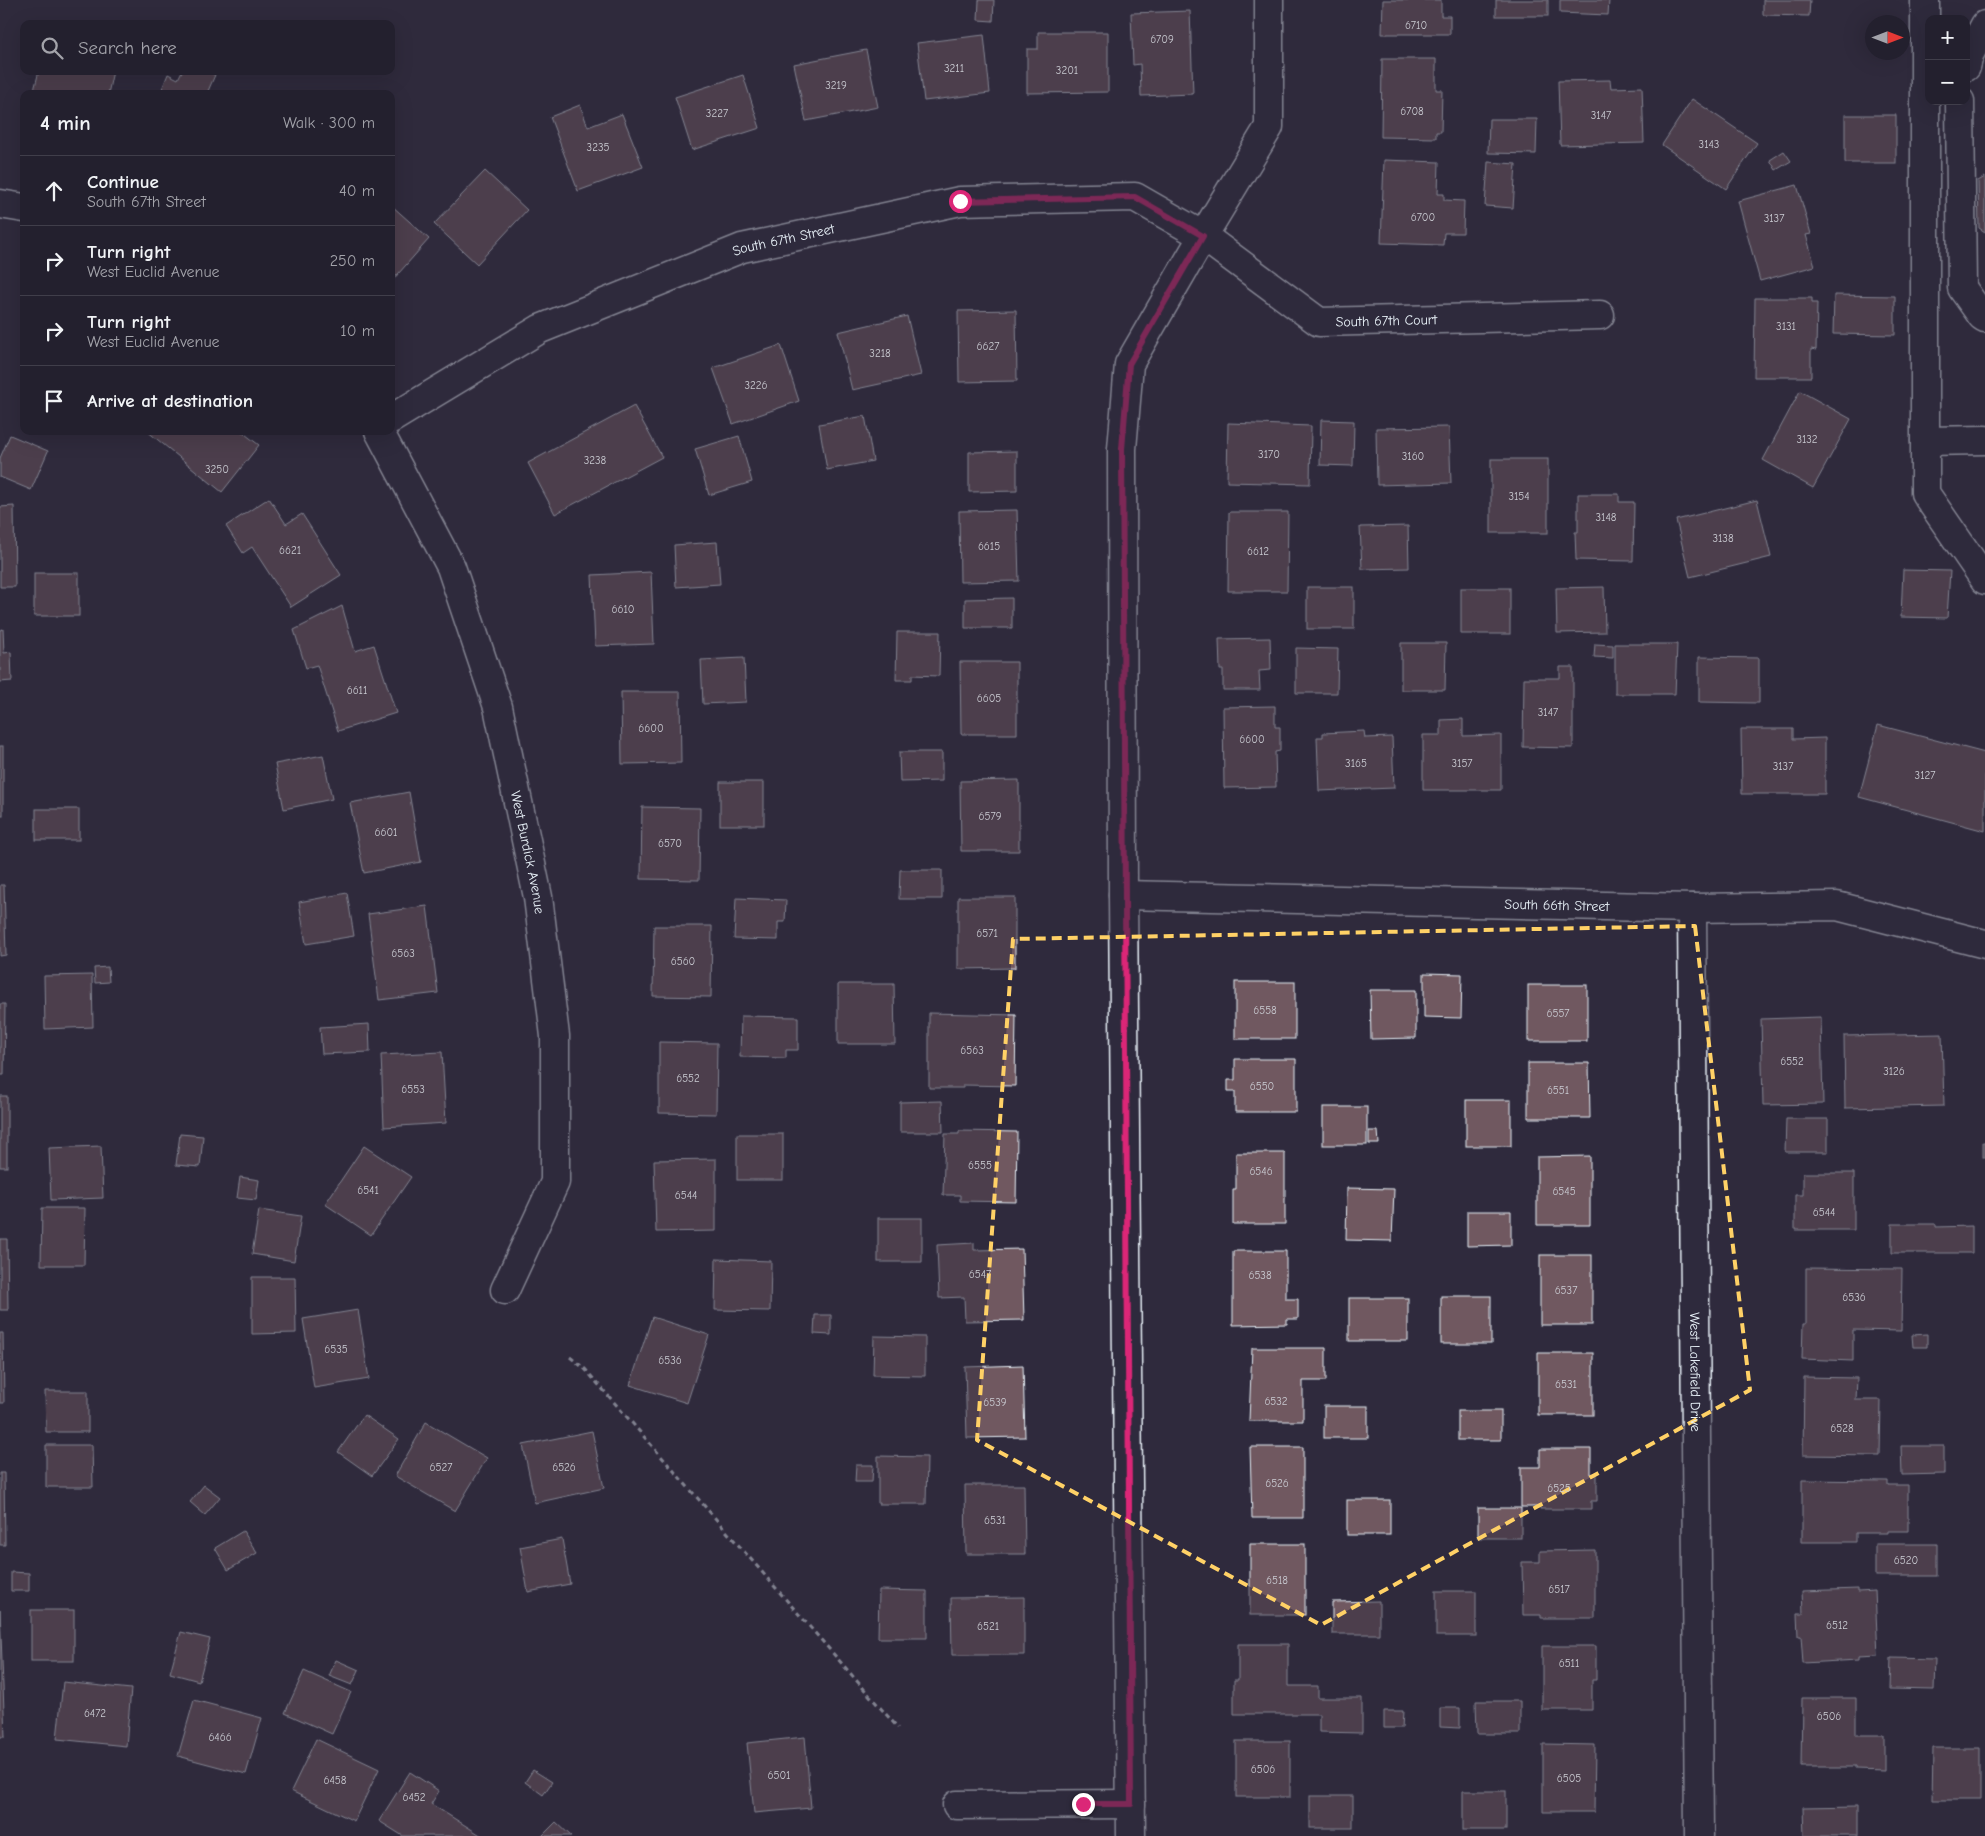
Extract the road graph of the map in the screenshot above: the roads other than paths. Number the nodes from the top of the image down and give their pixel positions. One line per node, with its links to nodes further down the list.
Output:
1 (1269, 0): 8 (street)
2 (1925, 0): 13 (street)
3 (1985, 25): 4 (street)
4 (1968, 60)
5 (1960, 105): 10 (street)
6 (0, 204): 7 (street)
7 (20, 207)
8 (1203, 236): 9 (street, South 67th Court); 11 (street, South 67th Street); 16 (street)
9 (1600, 316)
10 (1985, 318)
11 (395, 417)
12 (381, 435): 19 (street, West Burdick Avenue)
13 (1925, 440): 14 (street); 15 (street)
14 (1985, 440)
15 (1985, 580)
16 (1124, 895): 17 (street, South 66th Street); 20 (street)
17 (1692, 908): 18 (street, South 66th Street); 23 (street, West Lakefield Drive)
18 (1985, 944)
19 (505, 1290)
20 (1131, 1804): 21 (street); 22 (street)
21 (957, 1805)
22 (1131, 1836)
23 (1699, 1836)

